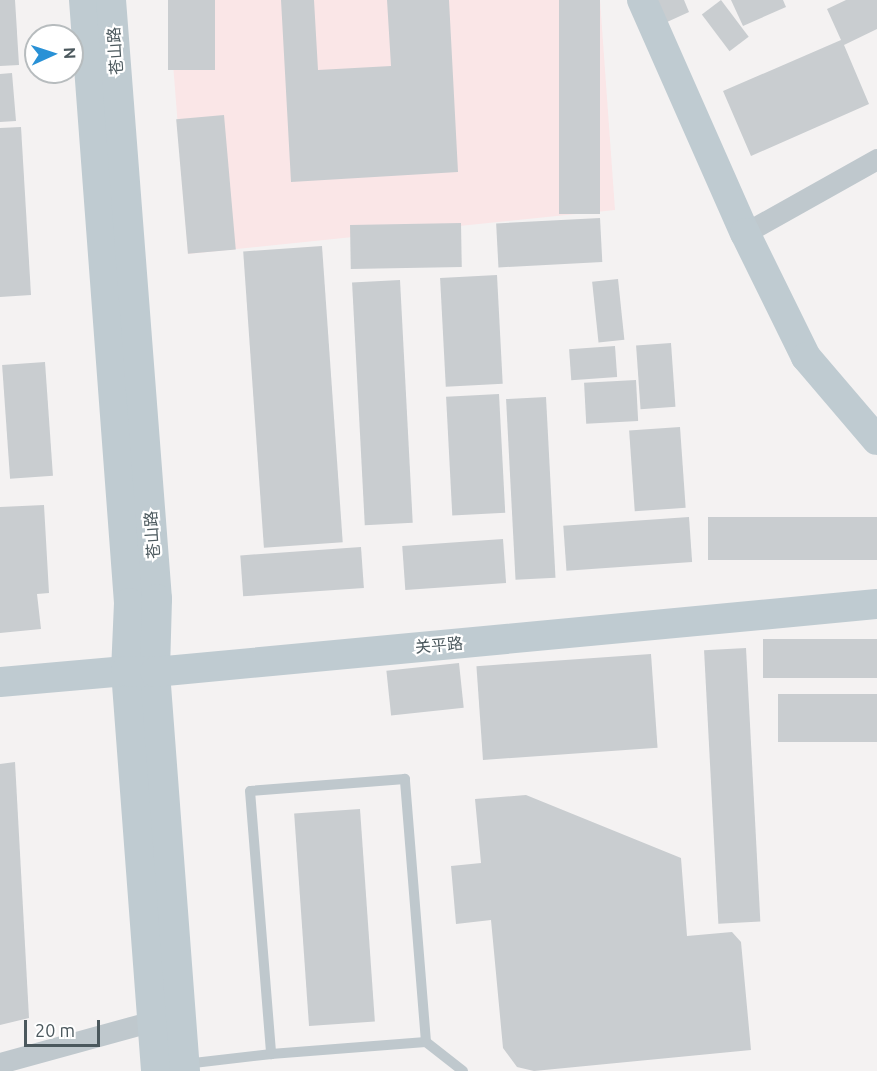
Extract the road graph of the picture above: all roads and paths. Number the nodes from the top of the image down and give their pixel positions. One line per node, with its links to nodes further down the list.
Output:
1 (84, 0): 8 (main road, 苍山路)
2 (111, 0): 8 (main road, 苍山路)
3 (642, 0): 5 (main road)
4 (877, 159): 5 (street)
5 (745, 233): 6 (main road)
6 (877, 440)
7 (877, 604): 8 (main road, 关平路)
8 (140, 671): 9 (main road, 关平路); 10 (main road, 苍山路); 14 (main road, 苍山路)
9 (0, 682)
10 (152, 1021): 13 (street); 15 (main road, 苍山路)
11 (426, 1042): 12 (lane); 12 (lane); 16 (lane)
12 (271, 1054): 14 (lane)
13 (0, 1063)
14 (185, 1067)
15 (156, 1071)
16 (463, 1071)

